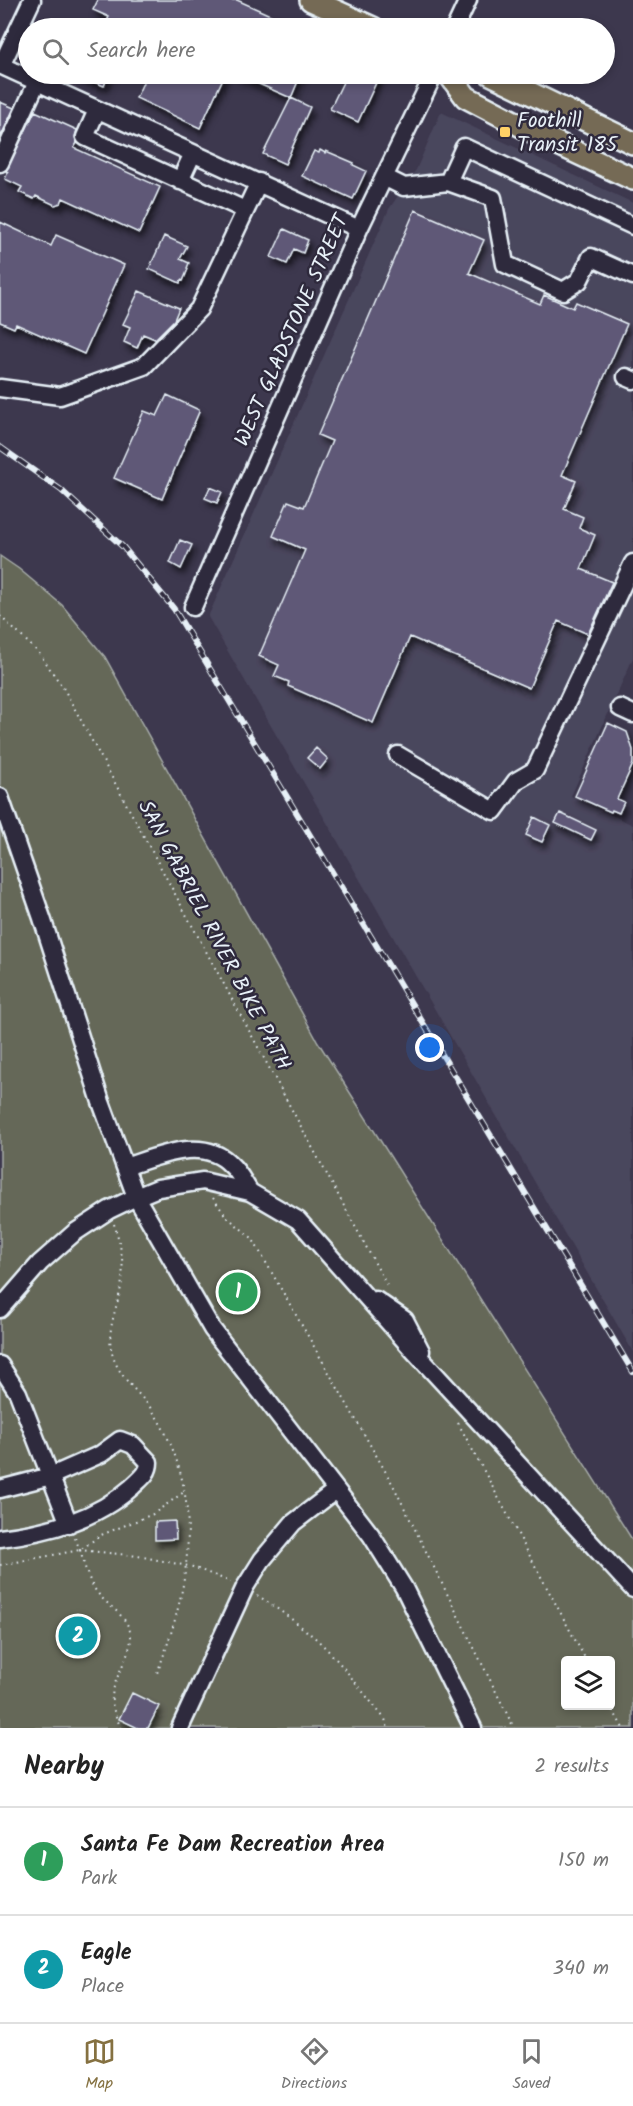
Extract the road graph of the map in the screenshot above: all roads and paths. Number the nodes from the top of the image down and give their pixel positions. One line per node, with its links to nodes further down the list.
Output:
1 (32, 0): 4 (street)
2 (311, 0): 5 (main road)
3 (468, 0): 6 (street)
4 (23, 18)
5 (351, 18)
6 (460, 18)
7 (18, 29): 8 (street)
8 (0, 66): 9 (street)
9 (18, 74)
10 (36, 84): 18 (street)
11 (41, 84): 15 (street)
12 (429, 84): 19 (street, WEST GLADSTONE STREET)
13 (456, 84): 20 (main road)
14 (512, 84): 16 (main road)
15 (97, 110): 17 (street); 21 (street)
16 (633, 143)
17 (193, 153): 21 (street); 22 (street)
18 (0, 163)
19 (384, 177): 23 (street); 26 (street, WEST GLADSTONE STREET)
20 (633, 179)
21 (180, 180): 24 (street)
22 (259, 182): 24 (street); 26 (street)
23 (448, 182): 25 (street); 27 (street)
24 (242, 217): 28 (street)
25 (633, 226)
26 (359, 229): 30 (street, WEST GLADSTONE STREET)
27 (633, 276)
28 (0, 388)
29 (633, 562): 32 (street)
30 (193, 607)
31 (0, 616): 39 (path, SAN GABRIEL RIVER BIKE PATH)
32 (398, 755)
33 (0, 797): 34 (street)
34 (125, 1167): 36 (street); 37 (street)
35 (211, 1183): 36 (street); 37 (street); 58 (path)
36 (250, 1192): 51 (street)
37 (136, 1197): 38 (street); 45 (street)
38 (110, 1210): 40 (street); 46 (path)
39 (385, 1281)
40 (0, 1309)
41 (0, 1365): 42 (street)
42 (51, 1476): 44 (street); 47 (street); 47 (street)
43 (488, 1479): 52 (path)
44 (0, 1489)
45 (336, 1490): 56 (street); 57 (street)
46 (184, 1492): 49 (path); 53 (path)
47 (69, 1524): 48 (street)
48 (0, 1538)
49 (80, 1550): 50 (path); 55 (path)
50 (0, 1565)
51 (633, 1589)
52 (584, 1656)
53 (158, 1673)
54 (613, 1710): 59 (path)
55 (121, 1728)
56 (180, 1728)
57 (473, 1728)
58 (514, 1728)
59 (623, 1728)

